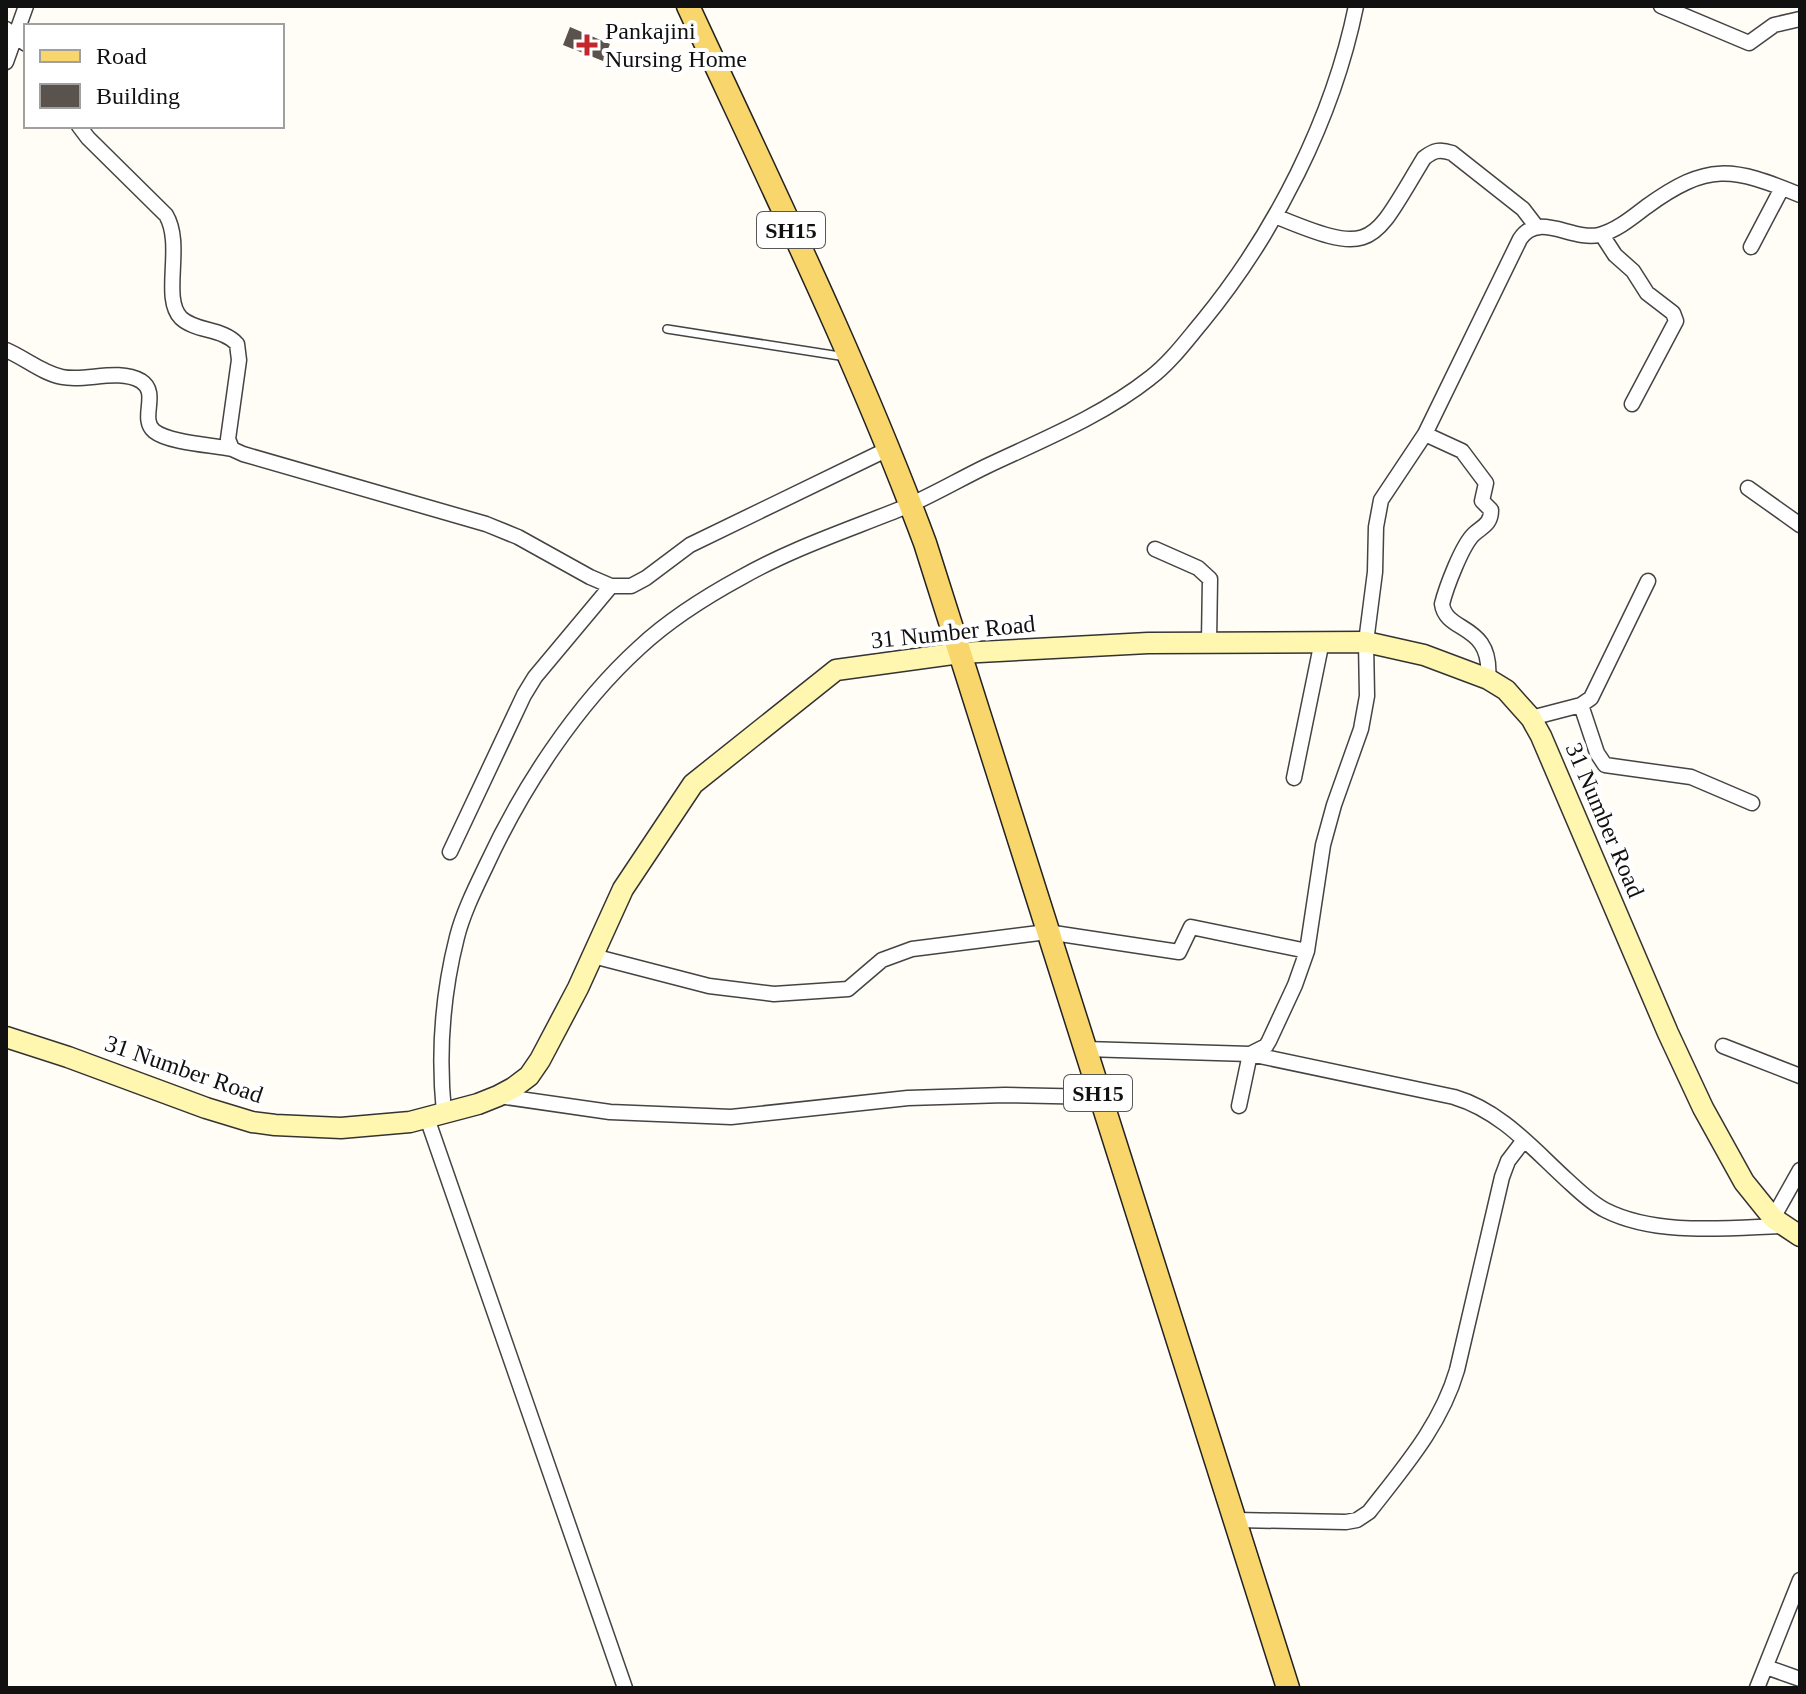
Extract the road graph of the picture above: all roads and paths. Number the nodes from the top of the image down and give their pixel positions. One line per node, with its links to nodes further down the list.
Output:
1 (26, 6): 6 (street)
2 (688, 6): 17 (main road, SH15)
3 (1356, 6): 11 (street)
4 (1661, 6): 5 (street)
5 (1800, 19)
6 (16, 36): 7 (street)
7 (6, 62)
8 (81, 128): 20 (street)
9 (1782, 188): 10 (street); 13 (street); 14 (street)
10 (1800, 195)
11 (1275, 216): 12 (street); 23 (street)
12 (1536, 226): 13 (street); 19 (street)
13 (1602, 235): 18 (street)
14 (1751, 247)
15 (667, 329): 17 (lane)
16 (6, 350): 20 (street)
17 (848, 357): 21 (main road, SH15)
18 (1632, 404)
19 (1425, 434): 30 (street); 32 (street)
20 (232, 449): 27 (street)
21 (889, 452): 23 (main road, SH15); 27 (street)
22 (1748, 488): 24 (street)
23 (909, 502): 31 (main road, SH15); 49 (street)
24 (1800, 525)
25 (1155, 549): 29 (street)
26 (1648, 581): 33 (street)
27 (611, 586): 37 (street)
28 (1322, 641): 29 (main road, 31 Number Road); 30 (main road, 31 Number Road); 35 (street)
29 (1209, 642): 31 (main road, 31 Number Road)
30 (1366, 642): 32 (main road, 31 Number Road); 39 (street)
31 (960, 653): 38 (main road, SH15); 40 (main road, 31 Number Road)
32 (1488, 679): 34 (main road, 31 Number Road)
33 (1581, 705): 34 (street); 36 (street)
34 (1531, 718): 52 (main road, 31 Number Road)
35 (1294, 778)
36 (1752, 803)
37 (450, 852)
38 (1047, 932): 39 (street); 40 (street); 43 (main road, SH15)
39 (1307, 951): 44 (street)
40 (593, 956): 46 (main road, 31 Number Road)
41 (6, 1037): 49 (main road, 31 Number Road)
42 (1723, 1046): 45 (street)
43 (1085, 1049): 44 (street); 47 (main road, SH15)
44 (1250, 1054): 48 (street); 50 (street)
45 (1800, 1076)
46 (498, 1096): 47 (street); 49 (main road, 31 Number Road)
47 (1099, 1097): 54 (main road, SH15)
48 (1239, 1106)
49 (426, 1118): 58 (street)
50 (1524, 1140): 52 (street); 54 (street)
51 (1800, 1170): 52 (street)
52 (1777, 1222): 53 (main road, 31 Number Road)
53 (1800, 1236)
54 (1236, 1520): 59 (main road, SH15)
55 (1800, 1580): 56 (street)
56 (1766, 1667): 57 (street); 60 (street)
57 (1800, 1679)
58 (625, 1688)
59 (1288, 1688)
60 (1757, 1688)

